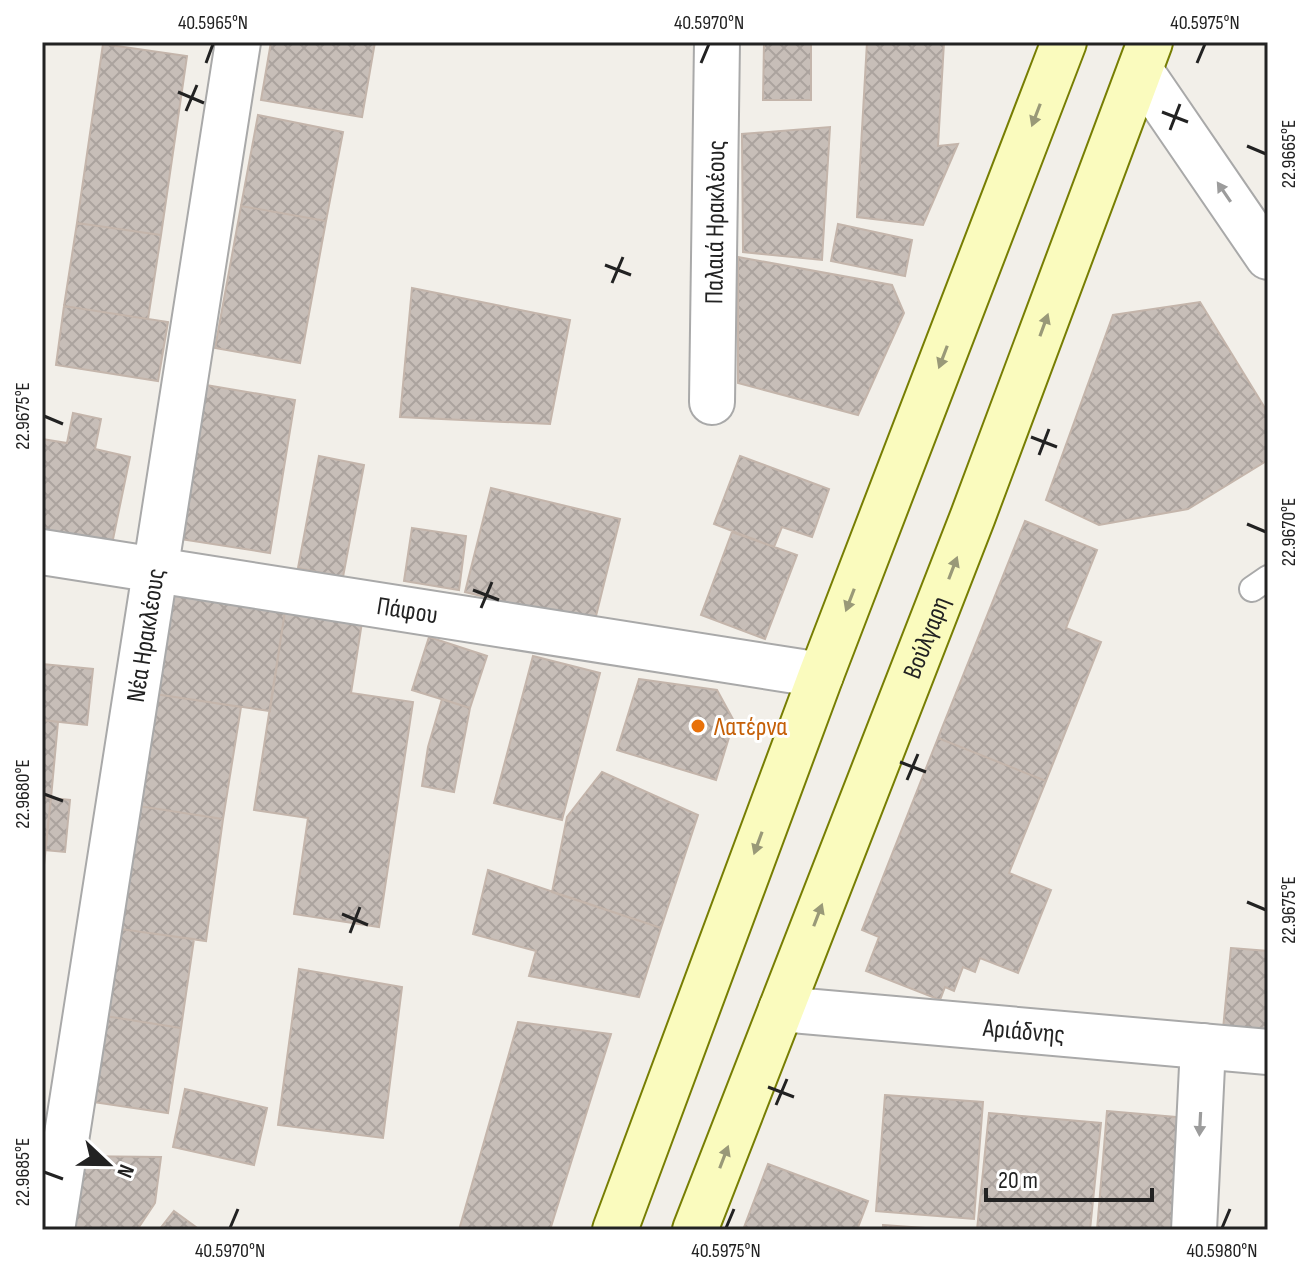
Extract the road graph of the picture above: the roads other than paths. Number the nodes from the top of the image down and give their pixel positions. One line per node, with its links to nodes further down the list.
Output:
1 (238, 42): 8 (street, Νέα Ηρακλέους)
2 (717, 42): 6 (street, Παλαιά Ηρακλέους)
3 (1064, 42): 9 (main road, one-way to 9)
4 (1145, 56): 5 (street, one-way to 4); 10 (main road, Βούλγαρη, one-way to 4)
5 (1268, 257)
6 (712, 402)
7 (42, 552): 8 (street, Πάφου)
8 (156, 567): 9 (street, Πάφου); 13 (street, Νέα Ηρακλέους)
9 (821, 675): 14 (main road, one-way to 14)
10 (781, 1009): 11 (street, Αριάδνης); 15 (main road, Βούλγαρη, one-way to 10)
11 (1203, 1046): 12 (street, Αριάδνης); 16 (street, one-way to 16)
12 (1268, 1052)
13 (52, 1230)
14 (615, 1230)
15 (695, 1230)
16 (1194, 1230)

